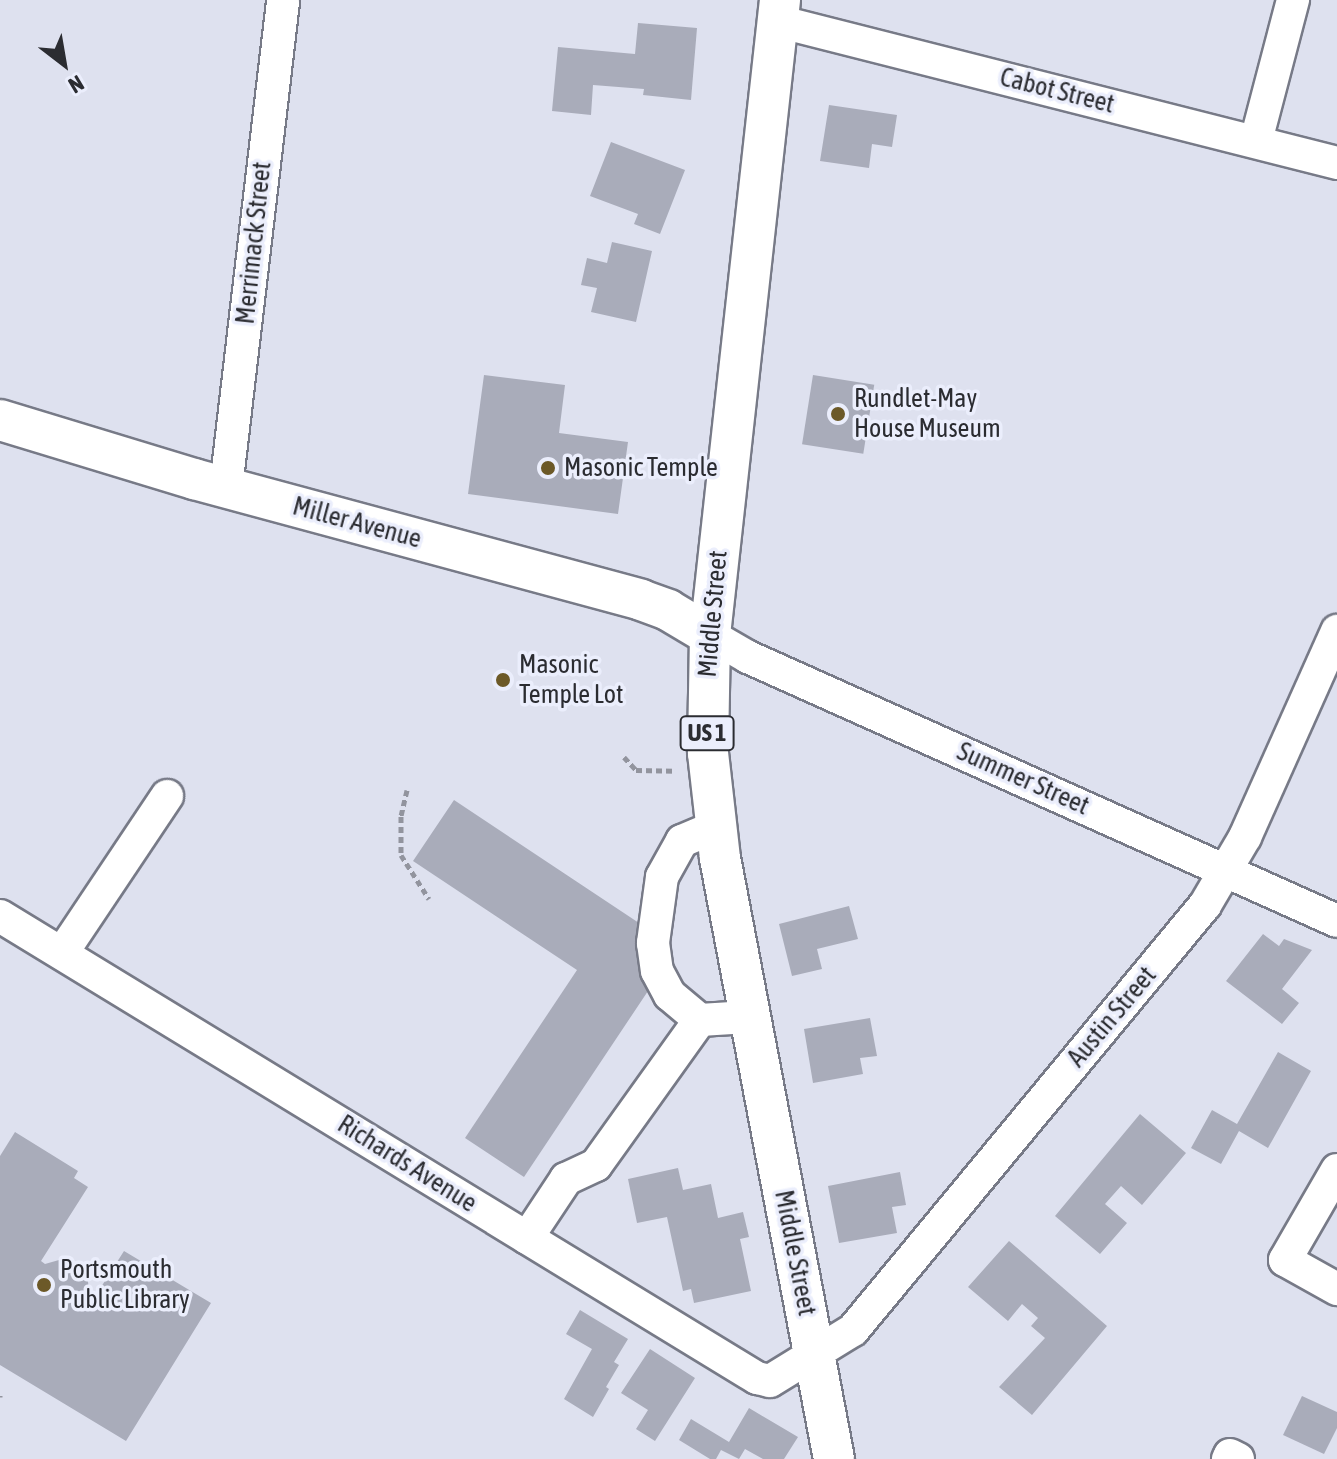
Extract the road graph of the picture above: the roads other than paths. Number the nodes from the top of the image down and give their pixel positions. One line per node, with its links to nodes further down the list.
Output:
1 (283, 0): 7 (street, Merrimack Street)
2 (1293, 0): 4 (street)
3 (778, 10): 4 (street, Cabot Street); 9 (main road, Middle Street / US 1)
4 (1256, 141): 5 (street, Cabot Street)
5 (1337, 163)
6 (0, 420): 7 (main road, Miller Avenue)
7 (226, 487): 9 (main road, Miller Avenue)
8 (1337, 631): 12 (street, Austin Street)
9 (710, 635): 11 (main road, Middle Street / US 1); 12 (street, Summer Street)
10 (167, 796): 15 (street)
11 (715, 827): 16 (main road, Middle Street / US 1); 17 (street)
12 (1228, 870): 14 (street, Summer Street); 21 (street, Austin Street)
13 (0, 916): 15 (street, Richards Avenue)
14 (1337, 921)
15 (62, 953): 19 (street, Richards Avenue)
16 (748, 1017): 17 (street); 21 (main road, Middle Street / US 1)
17 (700, 1020): 19 (street)
18 (1337, 1170): 20 (street)
19 (527, 1238): 21 (street, Richards Avenue)
20 (1337, 1289)
21 (815, 1353): 22 (main road, Middle Street / US 1)
22 (834, 1459)
23 (1228, 1459): 24 (street)
24 (1238, 1459)

